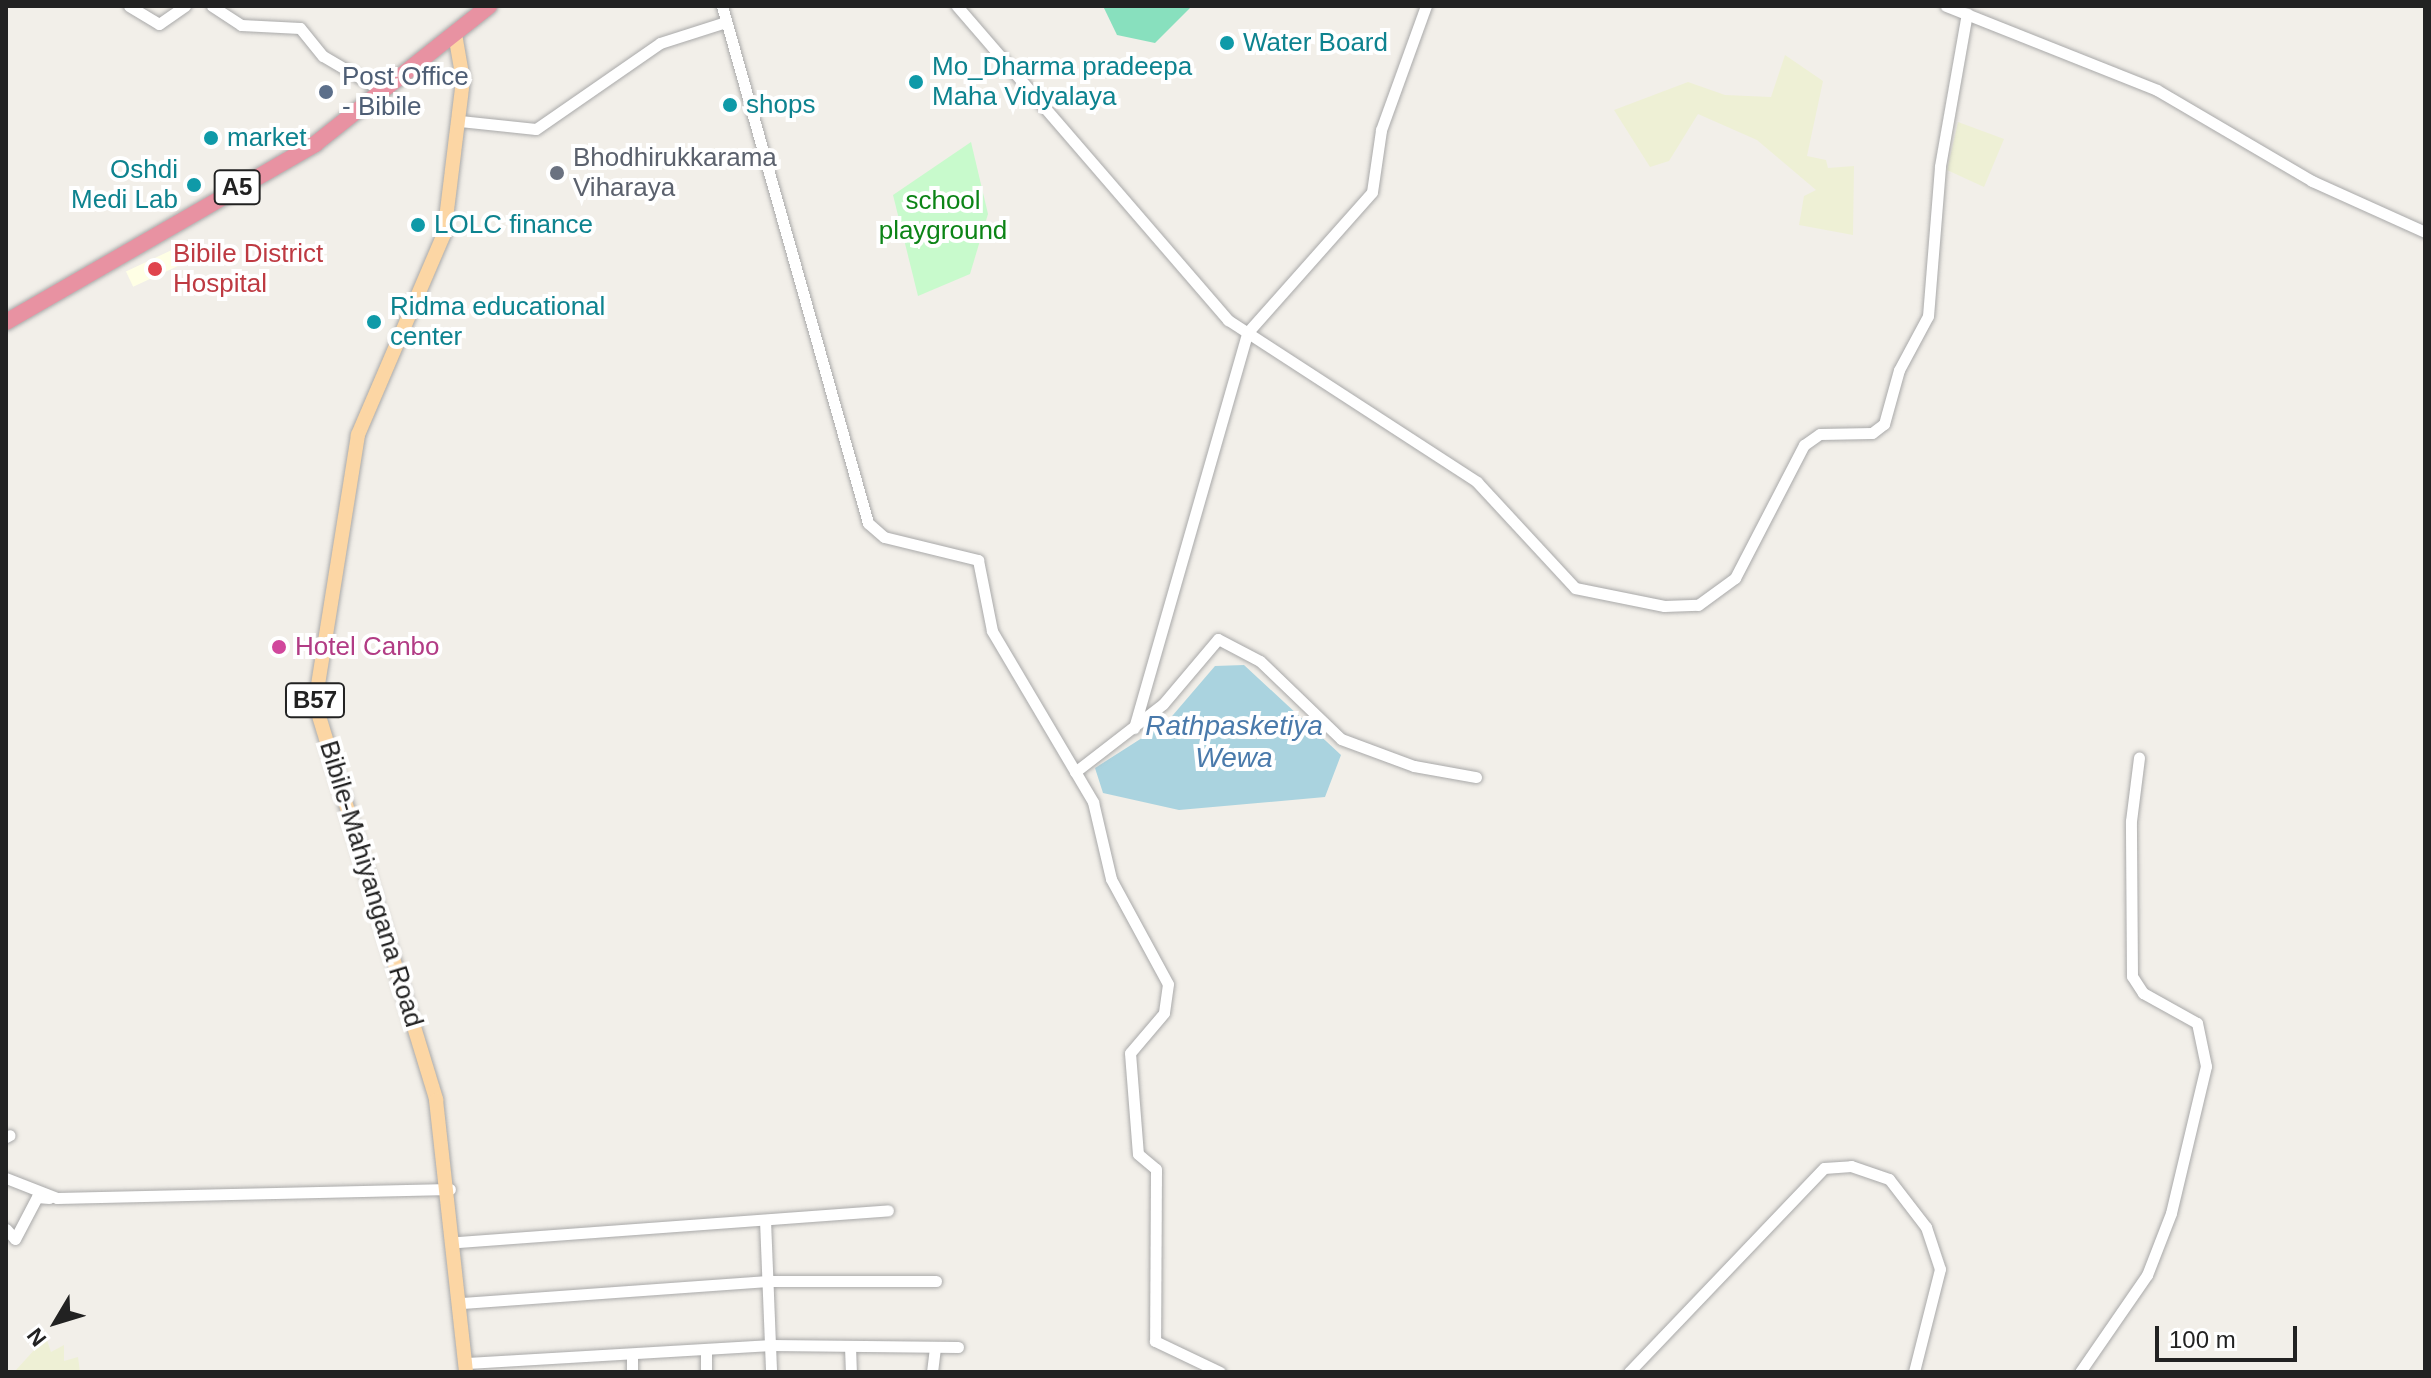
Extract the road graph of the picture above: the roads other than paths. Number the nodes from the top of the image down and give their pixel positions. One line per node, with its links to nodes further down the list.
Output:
1 (129, 6): 2 (street)
2 (185, 6)
3 (212, 6): 12 (street)
4 (489, 6): 11 (highway, A5)
5 (722, 6): 10 (street)
6 (957, 6): 16 (street)
7 (1426, 6): 16 (street)
8 (1946, 6): 9 (street)
9 (1967, 13): 14 (street); 16 (street)
10 (726, 22): 13 (street); 19 (street)
11 (455, 34): 12 (highway, A5); 13 (main road, Bibile-Mahiyangana Road / B57)
12 (381, 90): 15 (highway, A5)
13 (460, 121): 22 (main road, Bibile-Mahiyangana Road / B57)
14 (2425, 232)
15 (6, 322)
16 (1248, 335): 17 (street)
17 (1134, 728): 19 (street); 20 (street)
18 (2139, 758): 47 (street)
19 (1075, 772): 44 (street)
20 (1476, 777)
21 (7, 1180): 23 (street)
22 (450, 1189): 23 (street); 27 (main road, Bibile-Mahiyangana Road / B57)
23 (57, 1198): 26 (street)
24 (888, 1210): 25 (street)
25 (765, 1220): 27 (street); 28 (street)
26 (6, 1229)
27 (457, 1242): 30 (main road, Bibile-Mahiyangana Road / B57)
28 (771, 1281): 29 (street); 30 (street); 31 (street)
29 (936, 1281)
30 (462, 1303): 38 (main road, Bibile-Mahiyangana Road / B57)
31 (771, 1345): 32 (street); 35 (street); 41 (street)
32 (850, 1346): 33 (street); 42 (street)
33 (935, 1347): 34 (street); 43 (street)
34 (958, 1347)
35 (706, 1349): 36 (street); 40 (street)
36 (632, 1354): 37 (street); 39 (street)
37 (562, 1366): 38 (street)
38 (466, 1368)
39 (632, 1372)
40 (706, 1372)
41 (771, 1372)
42 (851, 1372)
43 (932, 1372)
44 (1220, 1372)
45 (1629, 1372): 46 (street)
46 (1914, 1372)
47 (2080, 1372)

